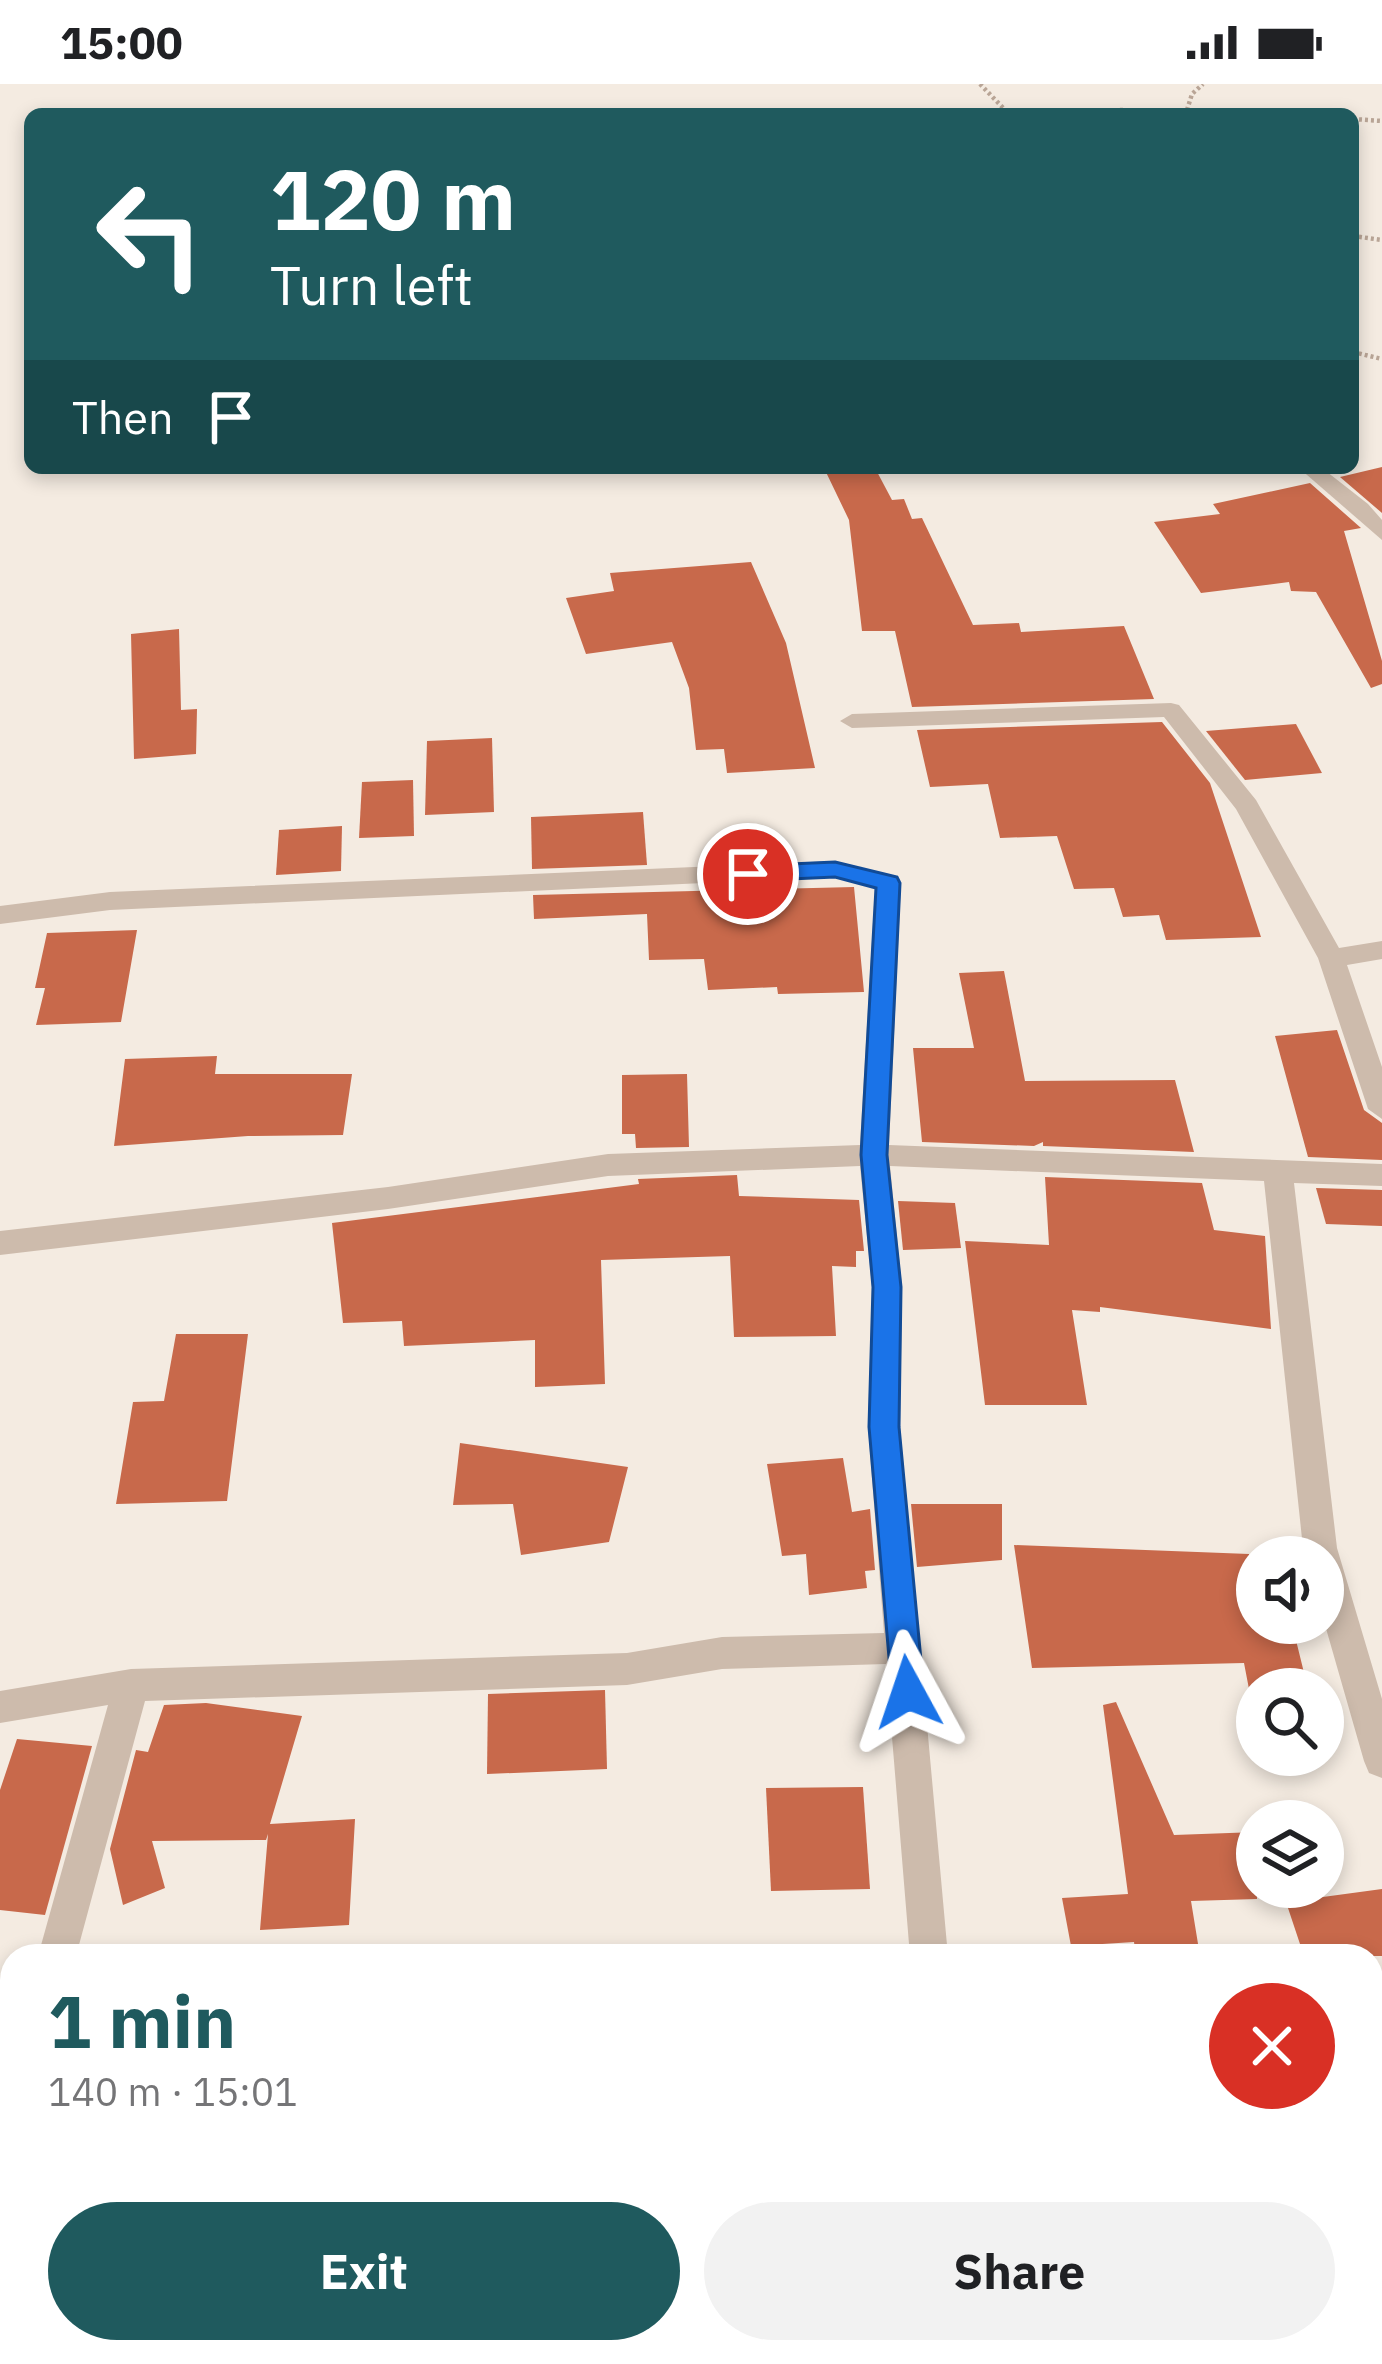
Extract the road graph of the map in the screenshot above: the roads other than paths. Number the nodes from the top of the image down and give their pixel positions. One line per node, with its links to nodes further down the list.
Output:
1 (1317, 474): 2 (street)
2 (1382, 534)
3 (852, 722): 6 (street)
4 (0, 915): 8 (street)
5 (1382, 950): 6 (street)
6 (1330, 958): 7 (street)
7 (1382, 1109)
8 (874, 1155): 9 (street); 11 (street); 12 (street)
9 (1278, 1173): 10 (street); 15 (street)
10 (1382, 1175)
11 (0, 1243)
12 (904, 1648): 13 (street); 17 (street)
13 (131, 1684): 14 (street); 16 (street)
14 (0, 1707)
15 (1382, 1761)
16 (60, 1944)
17 (927, 1944)

